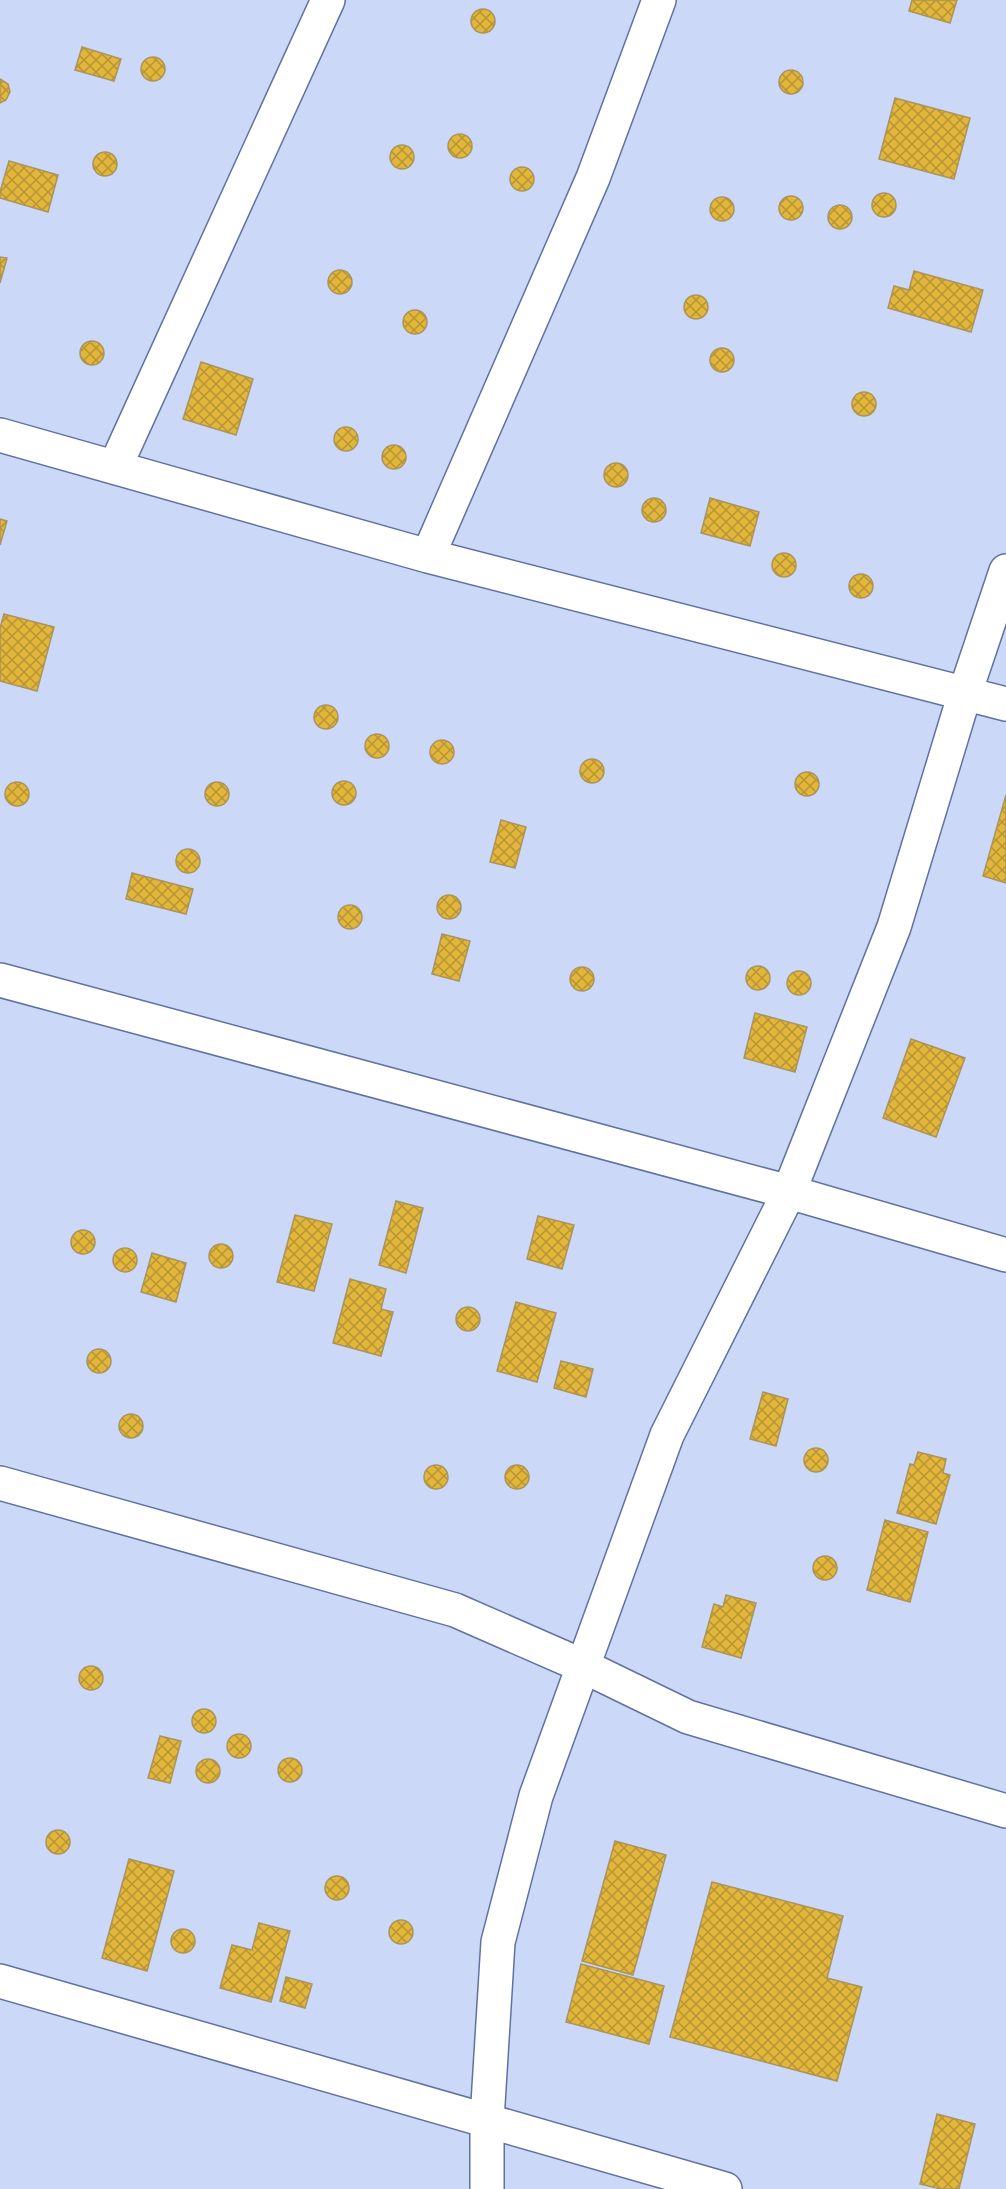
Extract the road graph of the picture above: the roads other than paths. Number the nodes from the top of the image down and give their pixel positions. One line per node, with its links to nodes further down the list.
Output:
1 (328, 0): 4 (street)
2 (659, 0): 5 (street)
3 (0, 435): 4 (street)
4 (115, 467): 5 (street)
5 (428, 556): 7 (street)
6 (1006, 571): 7 (street)
7 (965, 693): 8 (street); 10 (street)
8 (1006, 704)
9 (0, 980): 10 (street)
10 (789, 1192): 11 (street); 13 (street)
11 (1006, 1255)
12 (0, 1483): 13 (street)
13 (583, 1666): 14 (street); 16 (street)
14 (1006, 1811)
15 (0, 1981): 16 (street)
16 (487, 2120): 17 (street); 18 (street)
17 (487, 2189)
18 (725, 2189)

